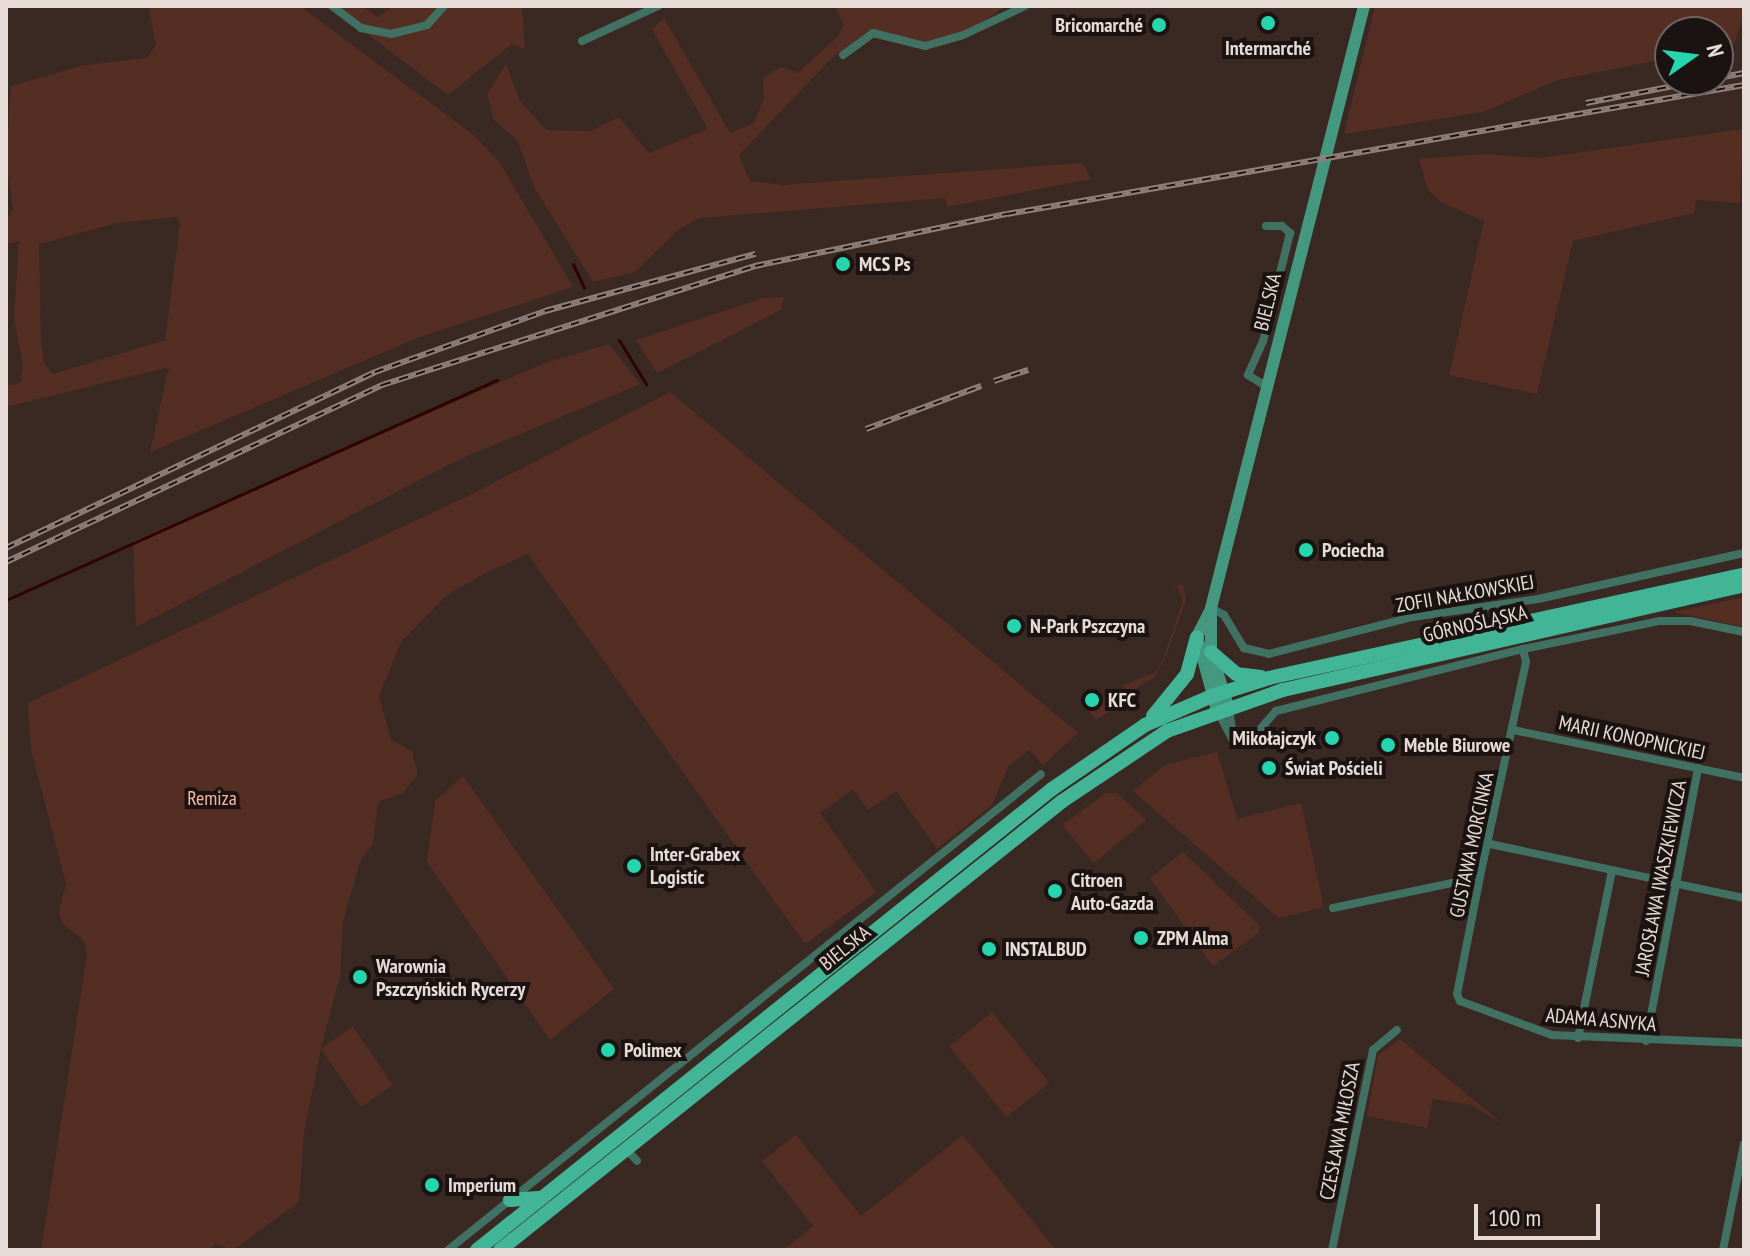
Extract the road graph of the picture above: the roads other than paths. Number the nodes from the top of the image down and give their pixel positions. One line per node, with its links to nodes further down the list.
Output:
1 (332, 6): 2 (street)
2 (444, 6)
3 (658, 6): 6 (street)
4 (1025, 6): 7 (street)
5 (1364, 6): 9 (main road, BIELSKA)
6 (582, 41)
7 (843, 55)
8 (1266, 226): 9 (street)
9 (1267, 387): 15 (main road, BIELSKA)
10 (1744, 553): 12 (street, ZOFII NAŁKOWSKIEJ)
11 (1744, 574): 14 (main road, GÓRNOŚLĄSKA)
12 (1615, 582): 14 (street); 15 (street, ZOFII NAŁKOWSKIEJ)
13 (1744, 585): 21 (main road, GÓRNOŚLĄSKA)
14 (1619, 601): 20 (main road, GÓRNOŚLĄSKA)
15 (1211, 608): 17 (main road, BIELSKA); 19 (main road, BIELSKA)
16 (1744, 632): 18 (street)
17 (1197, 637): 21 (main road); 22 (main road)
18 (1523, 649): 21 (street); 23 (street, GUSTAWA MORCINKA)
19 (1211, 652): 20 (main road); 21 (main road, BIELSKA)
20 (1269, 678): 21 (main road, GÓRNOŚLĄSKA)
21 (1220, 701): 22 (main road, BIELSKA); 39 (main road, BIELSKA)
22 (1145, 725): 41 (main road, BIELSKA)
23 (1513, 730): 24 (street, MARII KONOPNICKIEJ); 27 (street, GUSTAWA MORCINKA)
24 (1698, 768): 26 (street, MARII KONOPNICKIEJ); 30 (street, JAROSŁAWA IWASZKIEWICZA)
25 (1041, 774): 42 (street)
26 (1744, 778)
27 (1490, 844): 28 (street); 29 (street, GUSTAWA MORCINKA)
28 (1612, 871): 30 (street); 35 (street)
29 (1480, 877): 32 (street); 33 (street, GUSTAWA MORCINKA)
30 (1676, 883): 31 (street); 36 (street, JAROSŁAWA IWASZKIEWICZA)
31 (1744, 898)
32 (1333, 908)
33 (1460, 1001): 35 (street, ADAMA ASNYKA)
34 (1397, 1030): 46 (street, CZESŁAWA MIŁOSZA)
35 (1578, 1038): 36 (street, ADAMA ASNYKA)
36 (1646, 1041): 37 (street, ADAMA ASNYKA)
37 (1744, 1043)
38 (1744, 1144): 47 (street)
39 (626, 1149): 40 (street); 43 (main road, BIELSKA)
40 (637, 1161)
41 (542, 1196): 42 (main road); 43 (main road, BIELSKA)
42 (510, 1200): 44 (street)
43 (495, 1245): 45 (main road)
44 (448, 1250)
45 (477, 1250)
46 (1332, 1250)
47 (1723, 1250)

